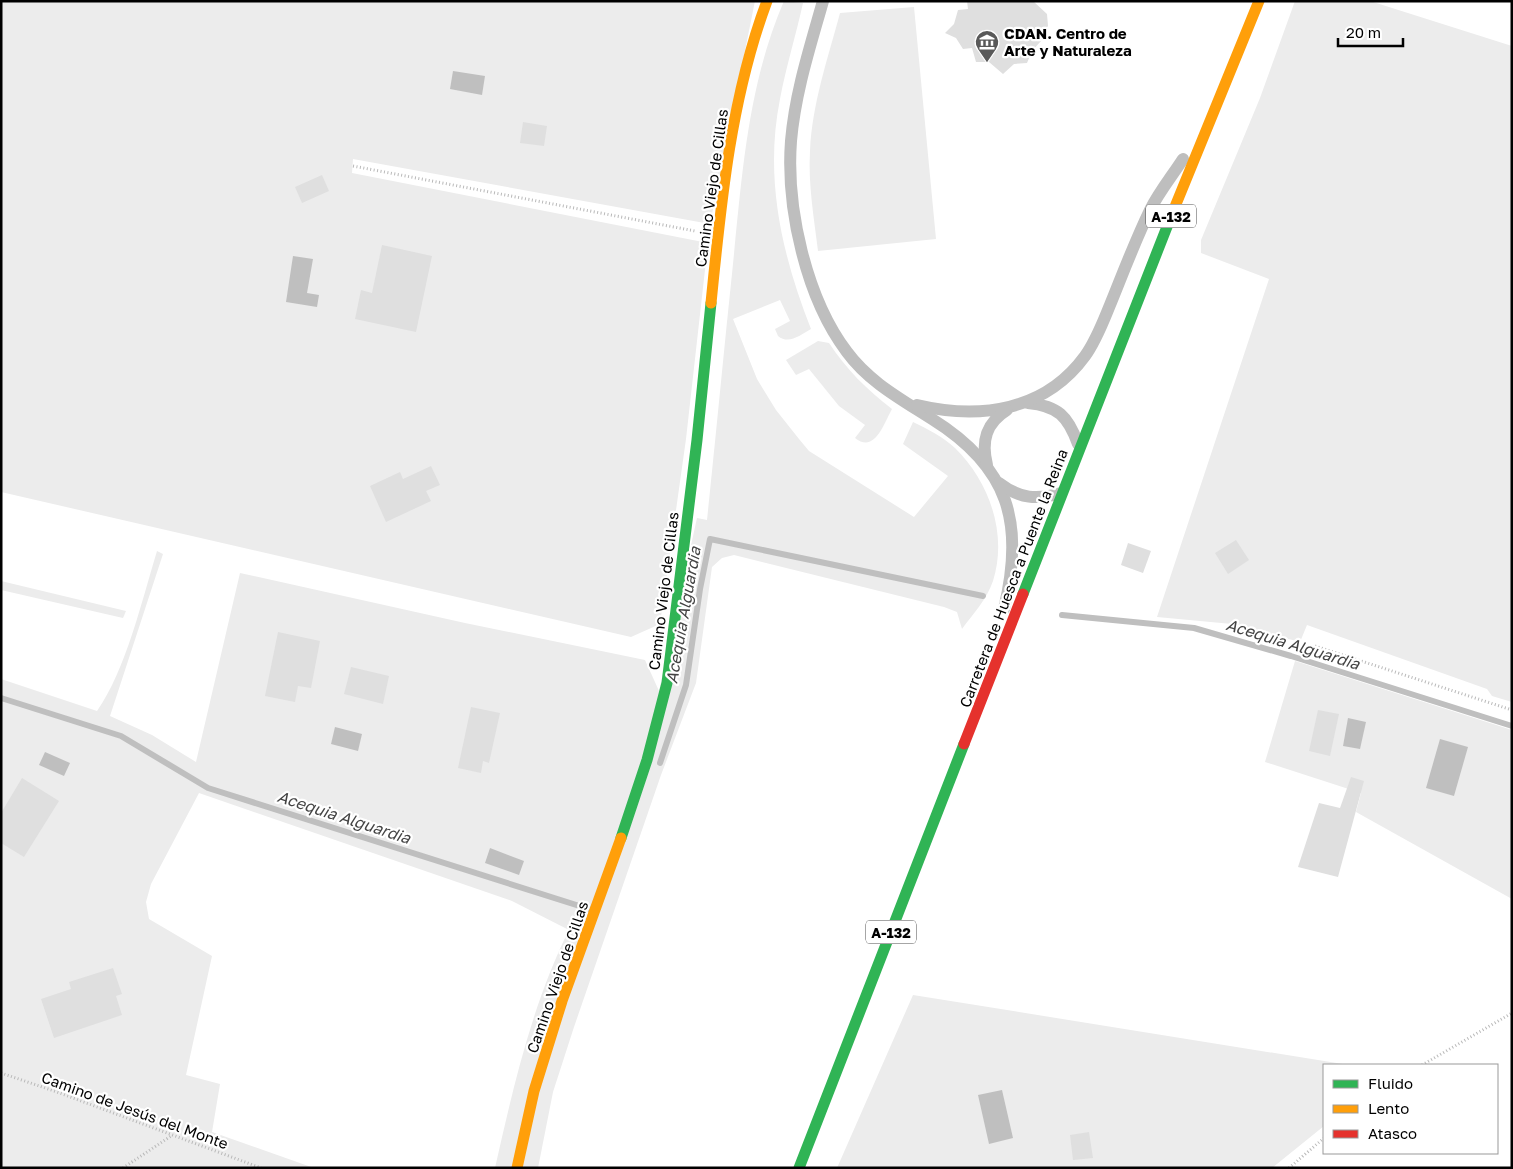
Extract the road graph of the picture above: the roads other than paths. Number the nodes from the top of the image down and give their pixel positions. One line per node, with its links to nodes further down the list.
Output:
1 (767, 1): 13 (main road, Camino Viejo de Cillas)
2 (823, 1): 5 (lane)
3 (1259, 1): 4 (main road, Carretera de Huesca a Puente la Reina / A-132)
4 (1211, 117): 6 (lane); 8 (main road, Carretera de Huesca a Puente la Reina / A-132)
5 (907, 403): 7 (lane); 9 (lane)
6 (1028, 403): 7 (lane); 8 (lane)
7 (1012, 407): 9 (lane)
8 (1080, 449): 11 (main road, Carretera de Huesca a Puente la Reina / A-132)
9 (987, 467): 10 (lane)
10 (997, 482): 11 (lane); 12 (lane)
11 (1061, 493): 12 (main road, Carretera de Huesca a Puente la Reina / A-132)
12 (983, 697): 14 (main road, Carretera de Huesca a Puente la Reina / A-132)
13 (517, 1168)
14 (799, 1168)

